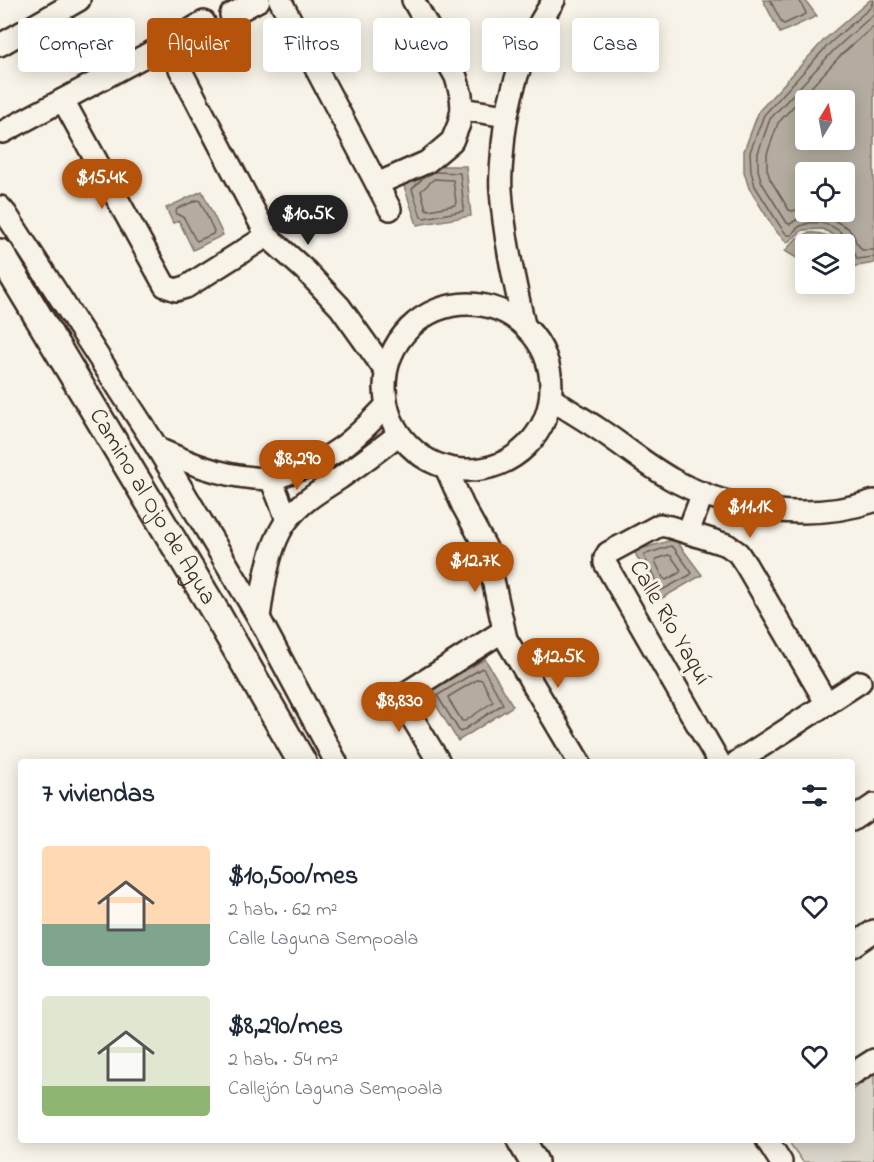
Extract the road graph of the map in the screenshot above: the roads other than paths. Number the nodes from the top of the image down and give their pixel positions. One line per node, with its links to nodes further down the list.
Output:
1 (79, 0): 7 (street)
2 (259, 0): 6 (street)
3 (280, 0): 14 (street)
4 (413, 0): 11 (street)
5 (554, 0): 12 (street)
6 (231, 15)
7 (0, 45)
8 (147, 55): 10 (street)
9 (182, 72): 17 (street)
10 (63, 100): 13 (street); 17 (street)
11 (462, 109): 12 (street); 14 (street)
12 (506, 116): 19 (street)
13 (3, 132)
14 (377, 184): 16 (street)
15 (0, 207): 24 (street)
16 (390, 208)
17 (267, 236): 20 (street)
18 (0, 253): 35 (street, Camino al Ojo de Agua)
19 (524, 325): 20 (street); 21 (street)
20 (385, 370): 22 (street)
21 (551, 398): 25 (street); 27 (street)
22 (386, 406): 23 (street); 26 (street)
23 (399, 434): 25 (street); 29 (street)
24 (158, 449): 26 (street); 31 (street)
25 (446, 468): 32 (street)
26 (270, 479): 29 (street)
27 (703, 494): 28 (street); 30 (street)
28 (874, 501)
29 (287, 519): 31 (street)
30 (688, 532): 34 (street, Calle Río Yaquí); 39 (street, Calle Río Yaquí)
31 (260, 618): 36 (street)
32 (504, 631): 37 (street); 38 (street)
33 (860, 682): 34 (street)
34 (827, 704): 40 (street)
35 (301, 759)
36 (334, 759)
37 (437, 759)
38 (577, 759)
39 (717, 759)
40 (742, 759)
41 (874, 806): 42 (street)
42 (855, 818)
43 (874, 931): 44 (street)
44 (855, 944)
45 (874, 1060): 46 (street)
46 (855, 1072)
47 (523, 1143): 49 (street)
48 (769, 1143): 50 (street)
49 (534, 1162)
50 (781, 1162)

